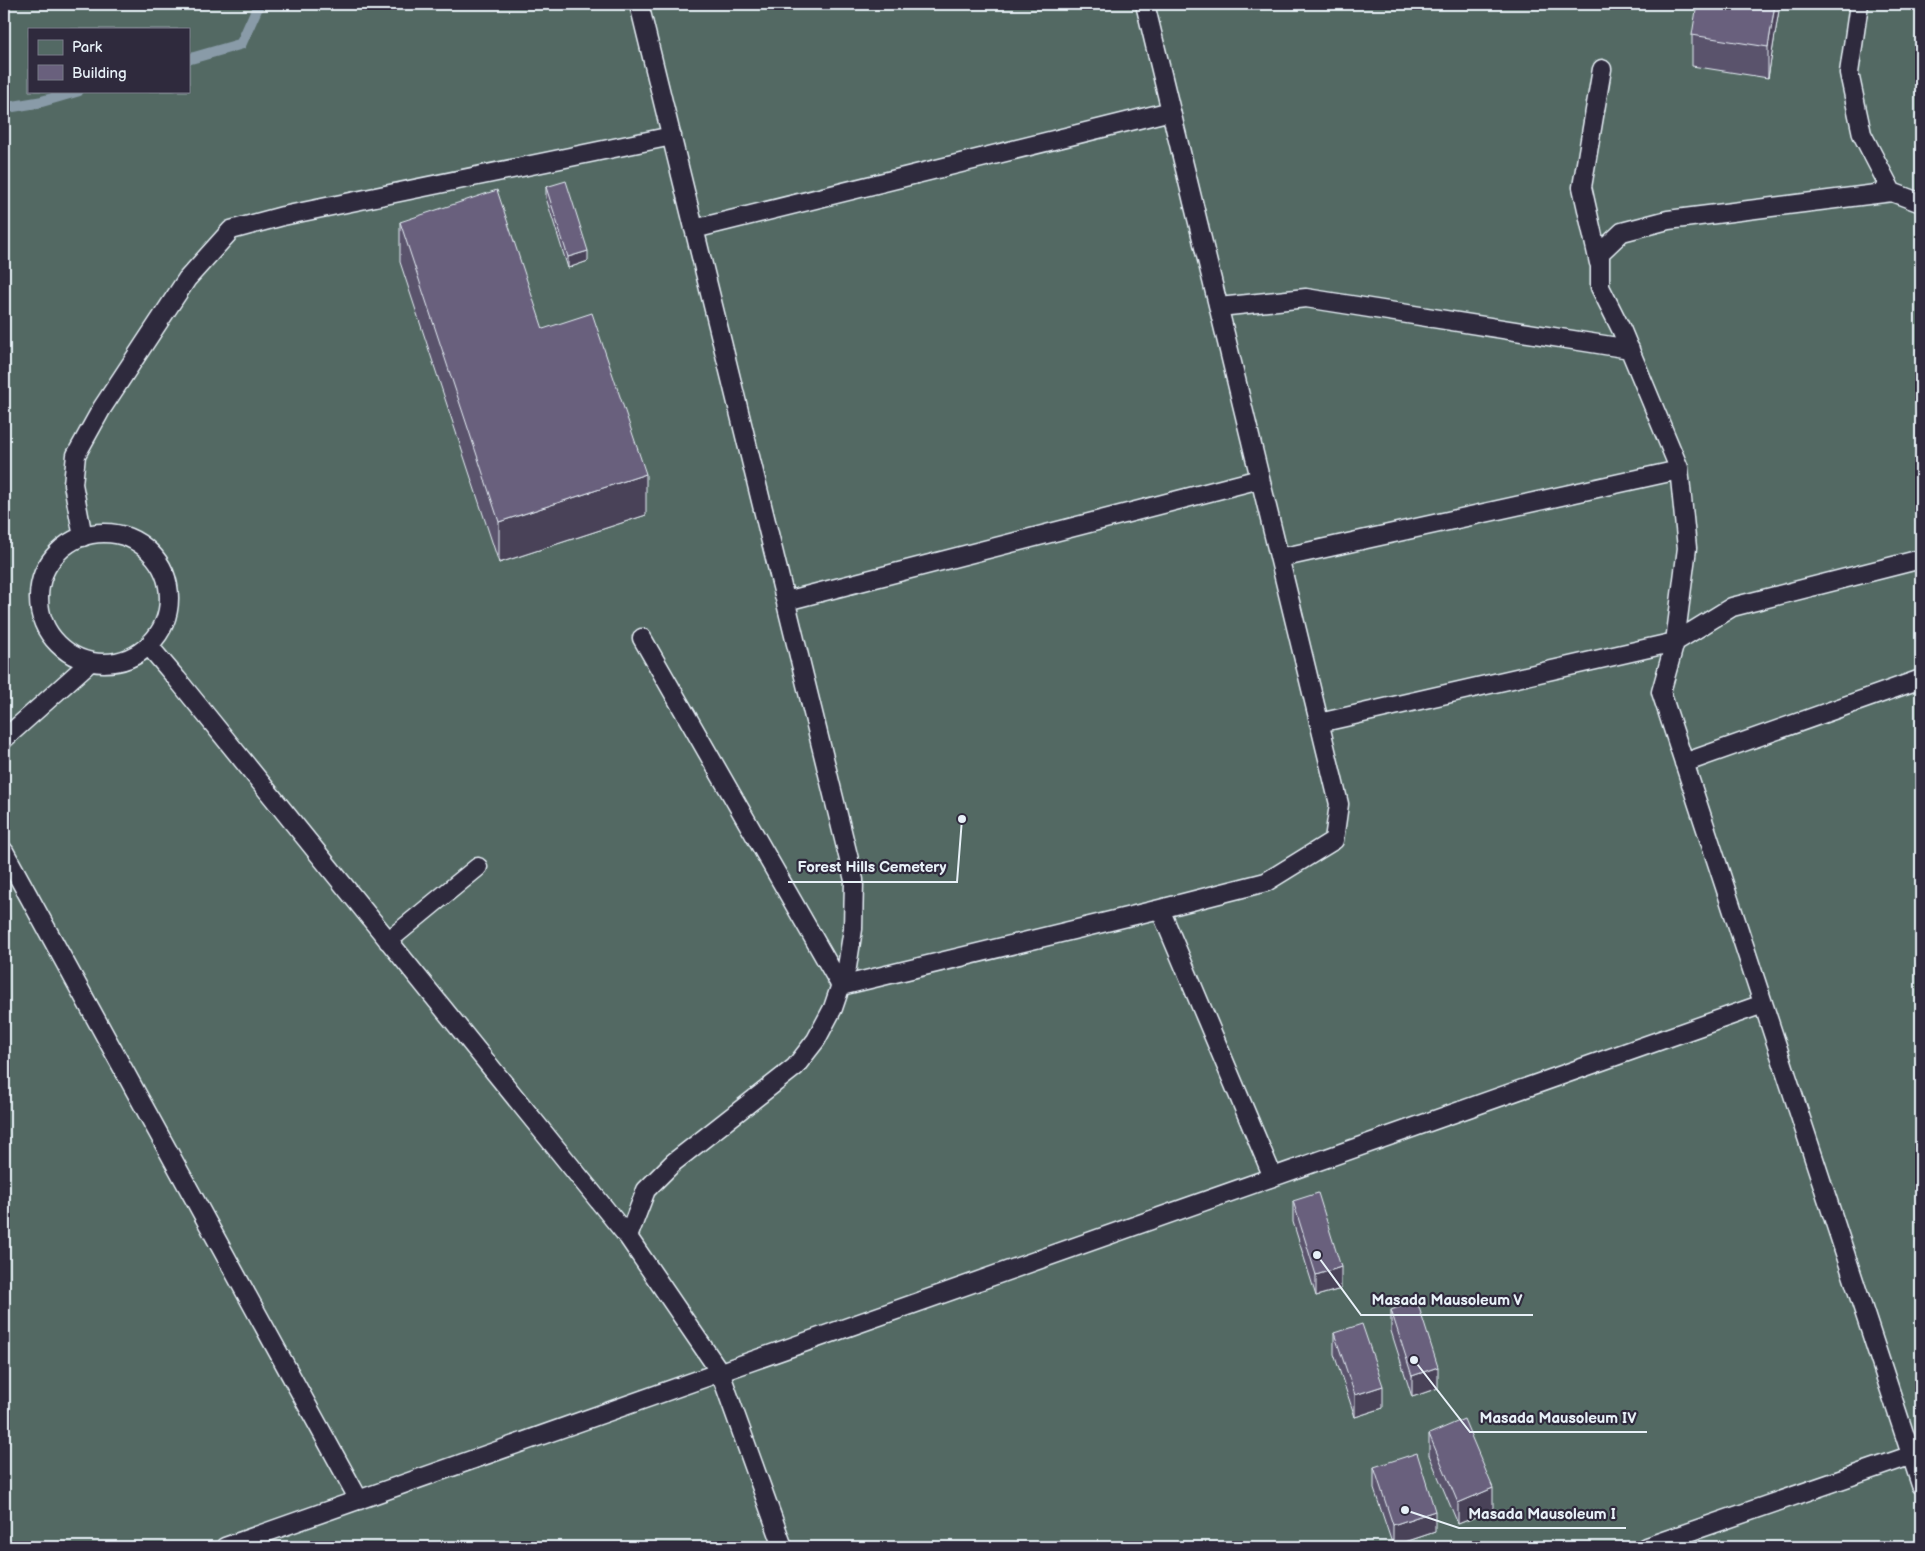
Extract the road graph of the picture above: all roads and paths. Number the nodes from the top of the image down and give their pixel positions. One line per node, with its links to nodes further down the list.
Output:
1 (639, 4): 6 (lane)
2 (1146, 4): 5 (lane)
3 (1859, 4): 7 (lane)
4 (1602, 69): 10 (lane)
5 (1172, 111): 9 (lane); 11 (lane)
6 (672, 136): 9 (lane); 15 (lane)
7 (1892, 192): 8 (lane); 10 (lane)
8 (1921, 202)
9 (694, 229): 18 (lane)
10 (1600, 266): 12 (lane)
11 (1219, 307): 12 (lane); 14 (lane)
12 (1630, 349): 13 (lane)
13 (1679, 470): 16 (lane); 20 (lane)
14 (1260, 480): 16 (lane); 18 (lane)
15 (82, 537): 21 (lane); 22 (lane)
16 (1280, 558): 24 (lane)
17 (1921, 559): 20 (lane)
18 (786, 601): 31 (lane)
19 (642, 638): 31 (lane)
20 (1675, 642): 24 (lane); 26 (lane)
21 (149, 646): 22 (lane); 30 (lane)
22 (90, 662): 25 (lane)
23 (1921, 679): 26 (lane)
24 (1320, 723): 29 (lane)
25 (4, 739)
26 (1684, 763): 32 (lane)
27 (4, 851): 38 (lane)
28 (478, 867): 30 (lane)
29 (1160, 909): 31 (lane); 33 (lane)
30 (388, 941): 34 (lane)
31 (841, 986): 34 (lane)
32 (1763, 1004): 33 (lane); 36 (lane)
33 (1272, 1177): 35 (lane)
34 (628, 1237): 35 (lane)
35 (720, 1372): 38 (lane); 40 (lane)
36 (1916, 1453): 37 (lane); 41 (lane)
37 (1921, 1485)
38 (359, 1500): 39 (lane)
39 (225, 1547)
40 (783, 1547)
41 (1646, 1547)

